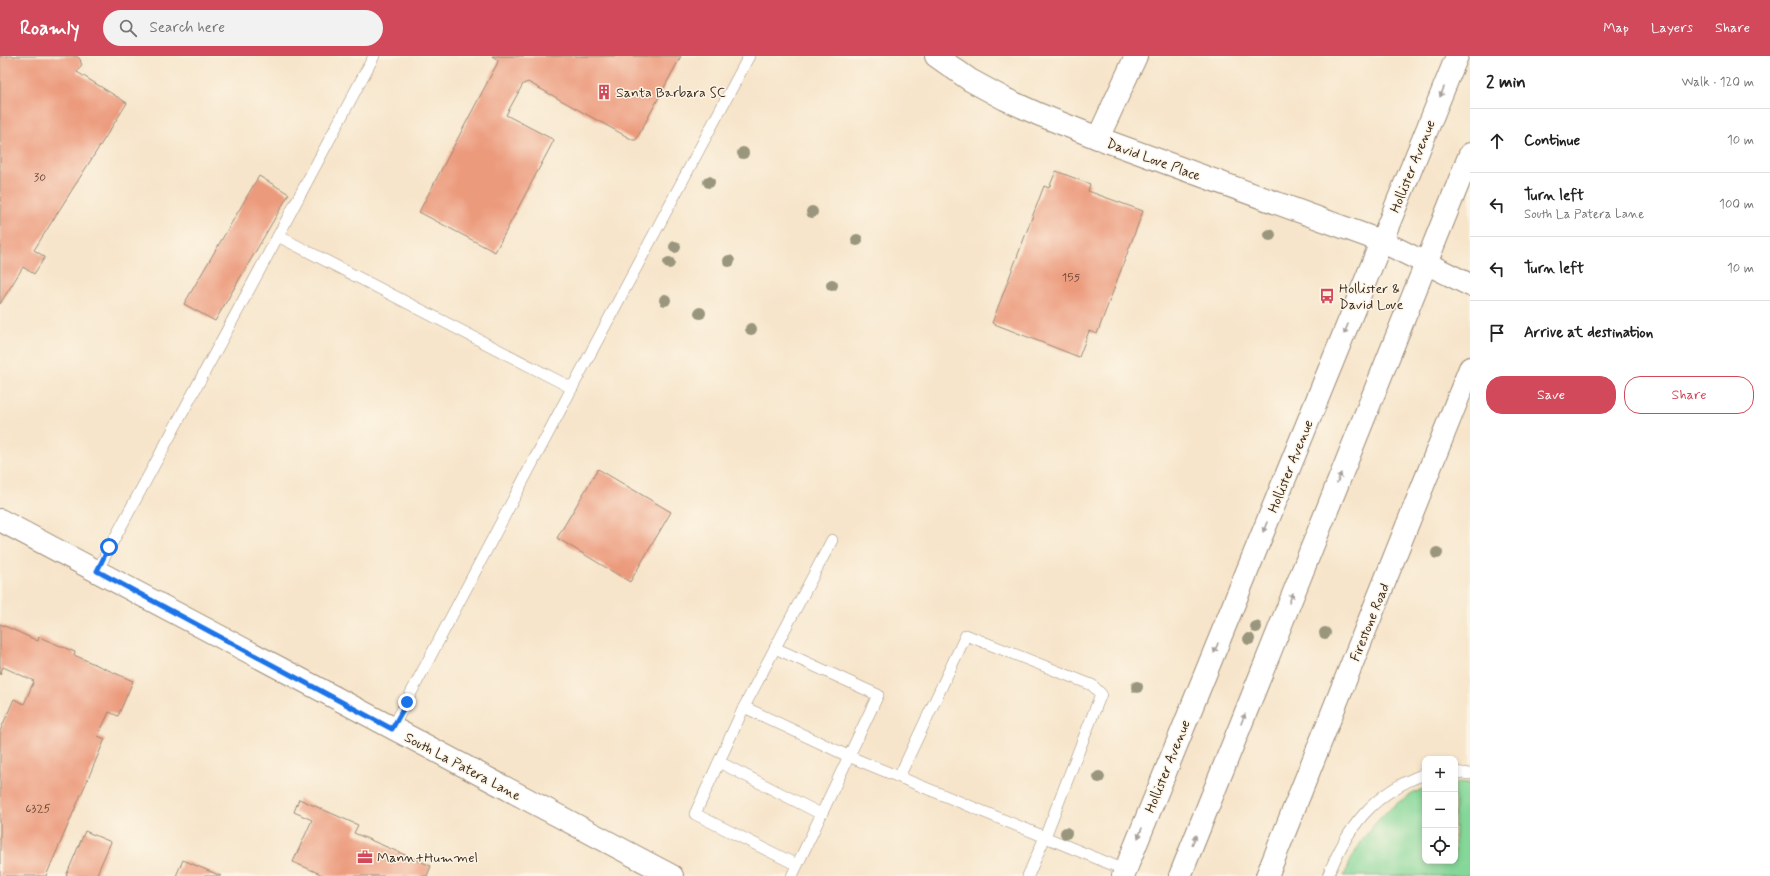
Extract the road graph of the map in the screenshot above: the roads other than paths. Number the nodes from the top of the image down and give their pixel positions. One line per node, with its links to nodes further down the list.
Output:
1 (374, 56): 8 (lane)
2 (749, 56): 13 (lane)
3 (936, 56): 6 (street, David Love Place)
4 (1136, 56): 6 (street)
5 (1457, 56): 9 (street, Hollister Avenue, one-way to 9)
6 (1098, 138): 9 (street, David Love Place)
7 (1470, 154): 10 (street)
8 (278, 236): 13 (lane); 16 (lane)
9 (1381, 241): 10 (street, David Love Place); 29 (street, Hollister Avenue, one-way to 29)
10 (1425, 263): 11 (street, David Love Place); 33 (street, one-way to 10)
11 (1470, 285)
12 (1469, 372): 34 (street, Firestone Road)
13 (572, 388): 19 (lane)
14 (0, 520): 16 (street, South La Patera Lane)
15 (832, 540): 17 (lane)
16 (97, 571): 19 (street, South La Patera Lane)
17 (775, 648): 18 (lane); 20 (lane)
18 (744, 707): 20 (lane); 21 (lane)
19 (392, 729): 30 (street, South La Patera Lane)
20 (848, 756): 25 (lane); 26 (lane)
21 (719, 762): 26 (lane); 28 (lane)
22 (1458, 772): 23 (lane)
23 (1470, 774)
24 (1422, 775): 35 (lane)
25 (899, 777): 27 (lane); 27 (lane)
26 (821, 814): 28 (lane)
27 (1045, 837): 29 (lane); 32 (lane)
28 (797, 865): 31 (lane)
29 (1124, 873)
30 (672, 876)
31 (792, 876)
32 (1028, 876)
33 (1180, 876)
34 (1267, 876)
35 (1328, 876)

